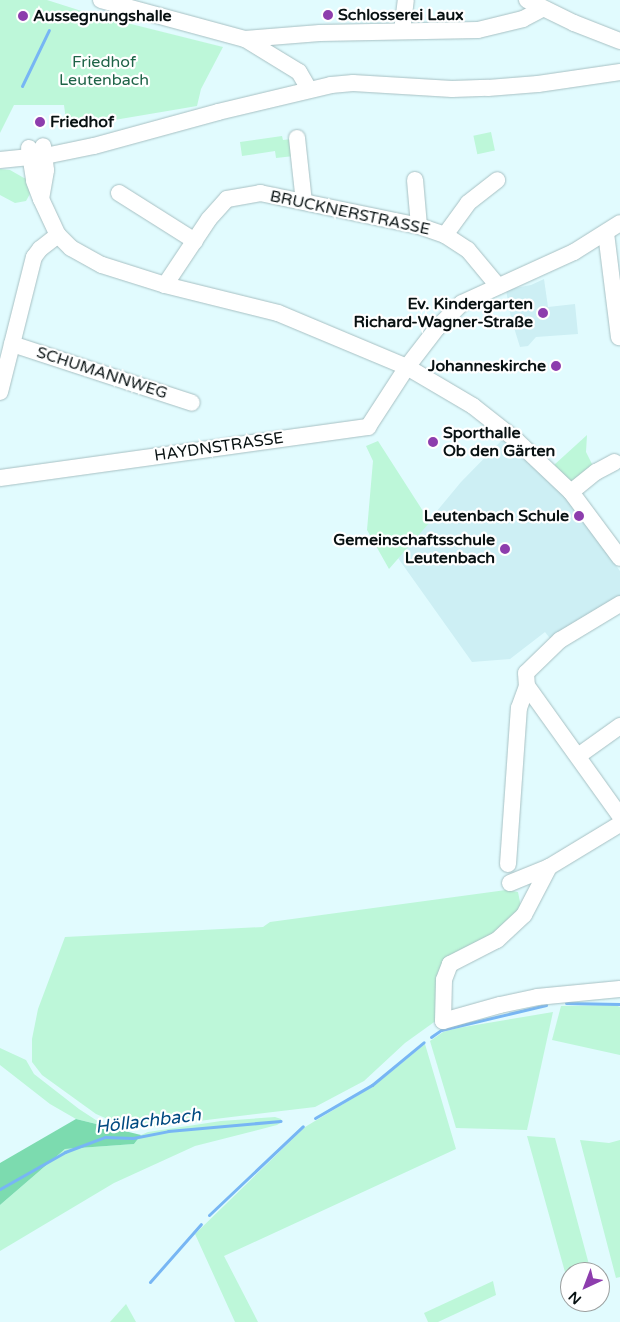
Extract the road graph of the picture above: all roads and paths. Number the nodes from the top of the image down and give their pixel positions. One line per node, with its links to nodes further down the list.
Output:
1 (101, 0): 6 (street)
2 (406, 0): 5 (street)
3 (527, 0): 4 (street)
4 (542, 9): 5 (street); 7 (street)
5 (402, 31): 6 (street)
6 (245, 39): 9 (street)
7 (620, 41)
8 (620, 72): 9 (street)
9 (309, 89): 11 (street)
10 (297, 138): 17 (street)
11 (37, 152): 12 (street); 13 (street); 21 (street)
12 (0, 153)
13 (0, 160)
14 (414, 180): 19 (street)
15 (497, 180): 22 (street)
16 (119, 193): 23 (street)
17 (304, 202): 19 (street, BRUCKNERSTRASSE); 23 (street, BRUCKNERSTRASSE)
18 (620, 223): 20 (street, HAYDNSTRASSE)
19 (419, 226): 22 (street, BRUCKNERSTRASSE)
20 (606, 233): 25 (street, HAYDNSTRASSE); 26 (street)
21 (58, 235): 24 (street); 27 (street)
22 (445, 235): 25 (street, BRUCKNERSTRASSE)
23 (195, 241): 24 (street, BRUCKNERSTRASSE)
24 (165, 285): 28 (street)
25 (498, 286): 28 (street, HAYDNSTRASSE)
26 (619, 337)
27 (12, 344): 29 (street); 30 (street, SCHUMANNWEG)
28 (406, 367): 32 (street, HAYDNSTRASSE); 33 (street)
29 (0, 392)
30 (192, 403)
31 (615, 462): 33 (street)
32 (0, 478)
33 (571, 492): 34 (street)
34 (620, 558)
35 (620, 604): 36 (street)
36 (526, 679): 38 (street); 41 (street)
37 (620, 726): 38 (street)
38 (578, 756): 39 (street)
39 (620, 816)
40 (620, 824): 42 (street)
41 (508, 864)
42 (549, 867): 43 (street); 44 (street)
43 (510, 883)
44 (620, 988)

